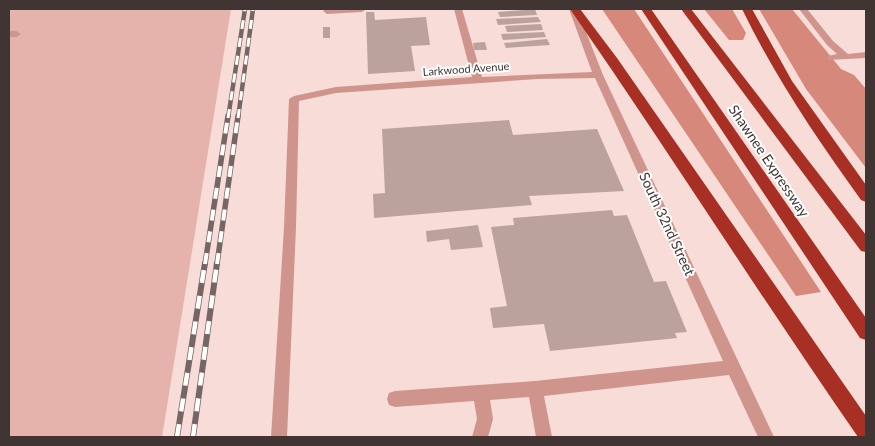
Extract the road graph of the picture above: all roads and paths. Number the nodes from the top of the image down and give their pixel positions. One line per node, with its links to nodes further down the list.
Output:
1 (362, 9): 8 (street)
2 (458, 9): 13 (street)
3 (574, 9): 12 (street, South 32nd Street); 21 (highway)
4 (646, 9): 16 (highway, Shawnee Expressway)
5 (686, 9): 15 (highway, Shawnee Expressway)
6 (747, 9): 14 (highway)
7 (803, 9): 10 (street)
8 (327, 11)
9 (866, 55): 10 (street)
10 (846, 57): 11 (street)
11 (831, 58)
12 (598, 75): 13 (street, Larkwood Avenue); 17 (street, South 32nd Street)
13 (478, 81): 22 (street, Larkwood Avenue)
14 (866, 196)
15 (866, 246)
16 (866, 332)
17 (734, 367): 18 (street); 25 (street, South 32nd Street)
18 (535, 390): 19 (street); 24 (street)
19 (481, 394): 20 (street); 23 (street)
20 (395, 400)
21 (866, 432)
22 (279, 437)
23 (480, 437)
24 (544, 437)
25 (766, 437)

